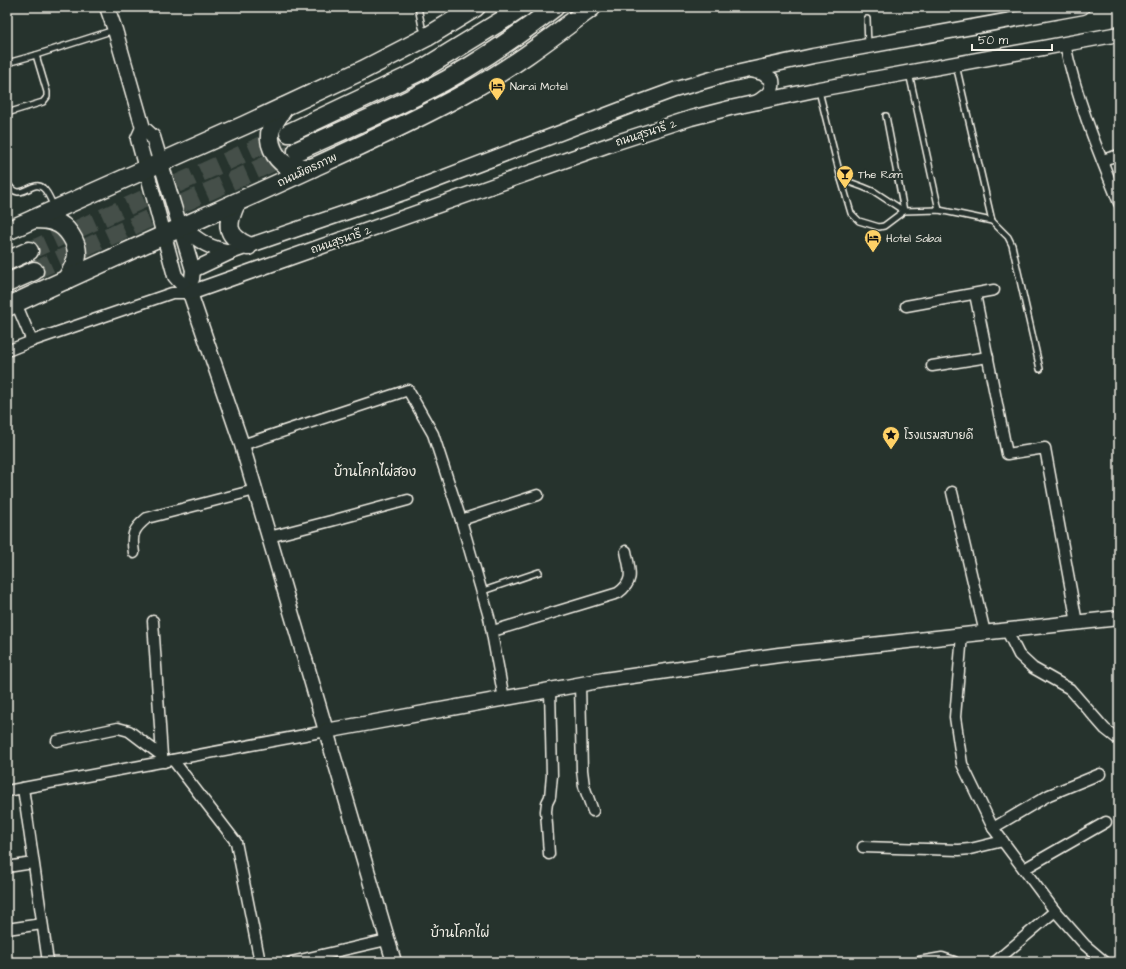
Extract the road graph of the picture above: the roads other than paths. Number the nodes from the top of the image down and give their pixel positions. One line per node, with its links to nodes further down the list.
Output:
1 (107, 7): 9 (main road)
2 (418, 7): 11 (lane)
3 (476, 7): 11 (highway)
4 (522, 7): 24 (highway)
5 (555, 7): 25 (highway, ถนนมิตรภาพ)
6 (592, 7): 29 (highway, ถนนมิตรภาพ)
7 (1082, 7): 13 (main road)
8 (868, 19): 13 (lane)
9 (115, 30): 14 (lane); 28 (main road)
10 (1119, 34): 12 (main road, ถนนสุรนารี 2)
11 (427, 37): 21 (highway)
12 (1065, 44): 16 (main road, ถนนสุรนารี 2); 27 (street)
13 (868, 46): 17 (main road)
14 (36, 56): 15 (lane); 22 (lane)
15 (7, 63)
16 (956, 64): 18 (main road, ถนนสุรนารี 2); 38 (lane)
17 (748, 69): 20 (main road); 42 (main road)
18 (909, 73): 19 (main road, ถนนสุรนารี 2); 35 (lane)
19 (819, 90): 20 (main road, ถนนสุรนารี 2); 30 (lane)
20 (758, 102): 51 (main road, ถนนสุรนารี 2)
21 (284, 107): 28 (highway); 29 (highway)
22 (7, 113)
23 (886, 116): 36 (lane)
24 (288, 132)
25 (297, 151)
26 (1119, 155): 27 (street)
27 (1102, 160): 33 (street)
28 (154, 165): 34 (highway); 39 (main road); 41 (main road)
29 (311, 168): 32 (highway, ถนนมิตรภาพ)
30 (841, 179): 36 (lane); 36 (lane)
31 (7, 182): 34 (lane)
32 (236, 203): 39 (highway, ถนนมิตรภาพ); 42 (highway)
33 (1119, 203)
34 (56, 209): 37 (highway)
35 (938, 210): 36 (lane); 38 (lane)
36 (904, 211)
37 (33, 219): 40 (highway); 48 (highway)
38 (992, 220): 59 (lane)
39 (181, 227): 41 (highway, ถนนมิตรภาพ); 44 (main road); 46 (main road)
40 (7, 231)
41 (163, 235): 48 (highway, ถนนมิตรภาพ); 51 (main road)
42 (248, 246): 44 (main road)
43 (29, 251): 45 (highway)
44 (231, 252): 46 (main road)
45 (7, 261)
46 (193, 270): 51 (main road)
47 (34, 271): 49 (highway)
48 (66, 280): 53 (highway, ถนนมิตรภาพ)
49 (7, 283)
50 (994, 290): 52 (street)
51 (190, 293): 55 (street); 60 (main road)
52 (975, 294): 54 (street); 57 (street)
53 (12, 305): 55 (street)
54 (906, 306)
55 (32, 341): 56 (street)
56 (7, 351)
57 (988, 357): 58 (street); 73 (street)
58 (932, 366)
59 (1040, 369)
60 (242, 445): 61 (main road); 65 (street)
61 (255, 490): 66 (main road); 68 (street)
62 (952, 492): 76 (street)
63 (538, 495): 65 (street)
64 (408, 500): 66 (street)
65 (461, 520): 70 (street)
66 (269, 536): 81 (main road)
67 (626, 551): 75 (street)
68 (134, 552)
69 (539, 572): 70 (lane)
70 (482, 591): 75 (street)
71 (1119, 618): 73 (main road)
72 (153, 621): 84 (street)
73 (1077, 623): 74 (main road)
74 (1007, 630): 76 (main road); 83 (street)
75 (493, 631): 80 (street)
76 (985, 633): 77 (main road)
77 (962, 635): 78 (main road); 90 (street)
78 (580, 684): 79 (main road); 88 (street)
79 (550, 690): 80 (main road); 93 (street)
80 (504, 699): 81 (main road)
81 (326, 731): 84 (street); 100 (main road)
82 (57, 740): 84 (street)
83 (1119, 740)
84 (166, 759): 86 (street); 102 (street)
85 (1100, 774): 90 (street)
86 (23, 788): 87 (street); 94 (street)
87 (7, 791)
88 (593, 811)
89 (1106, 822): 96 (street)
90 (993, 828): 91 (street)
91 (1003, 841): 92 (street); 96 (street)
92 (863, 847)
93 (549, 854)
94 (33, 863): 95 (street); 98 (street)
95 (7, 867)
96 (1024, 869): 97 (street)
97 (1055, 911): 107 (street); 108 (street)
98 (42, 924): 99 (street); 101 (street)
99 (7, 929)
100 (387, 940): 103 (street); 104 (main road)
101 (48, 962)
102 (260, 962)
103 (291, 962)
104 (394, 962)
105 (918, 962): 106 (street)
106 (954, 962)
107 (995, 962)
108 (1105, 962)

